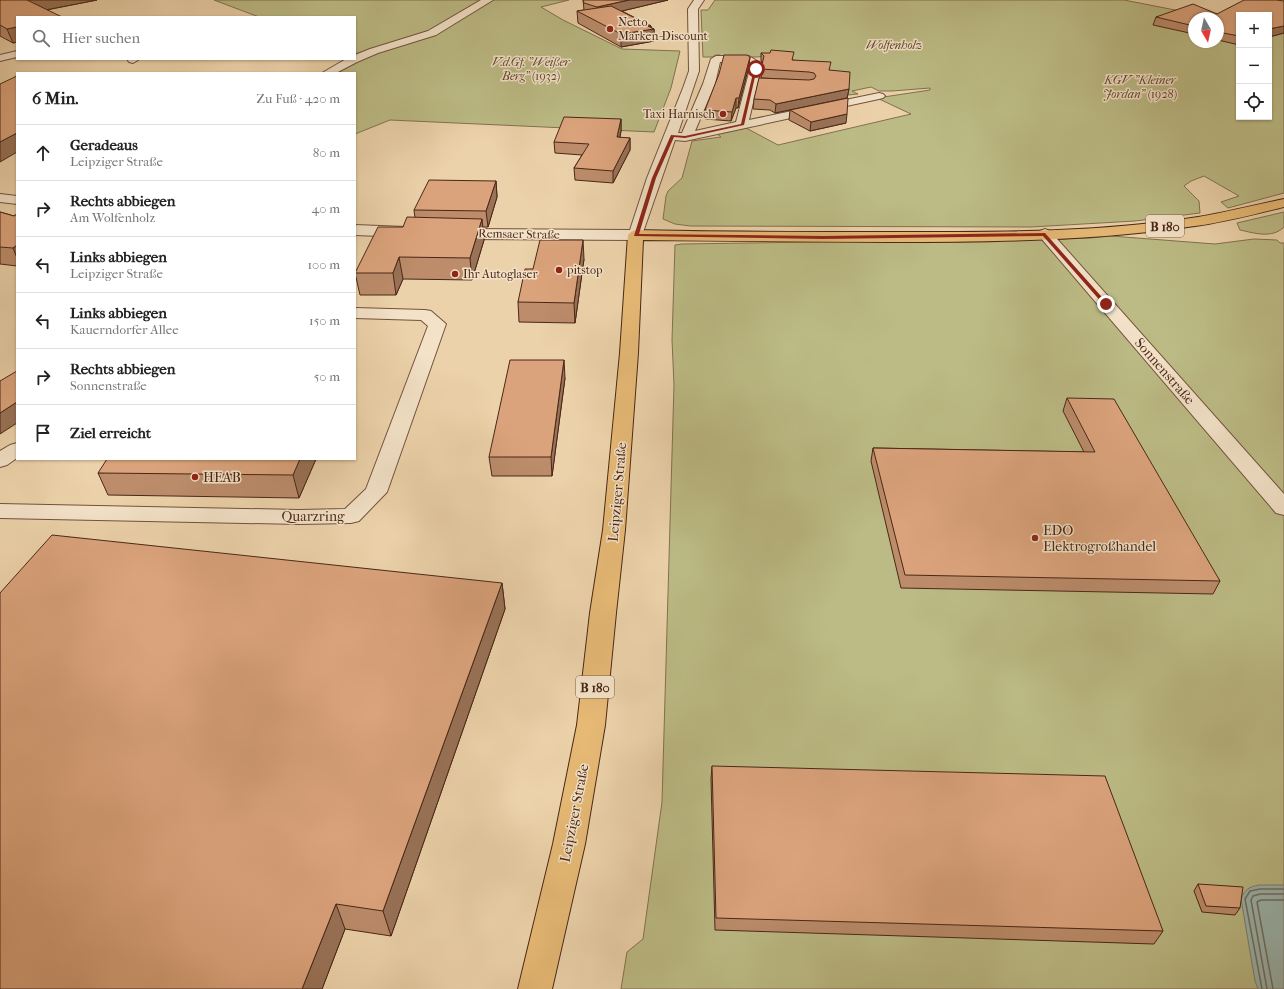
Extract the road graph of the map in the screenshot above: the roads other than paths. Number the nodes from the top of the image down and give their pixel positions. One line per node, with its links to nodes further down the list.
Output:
1 (488, 0): 5 (street)
2 (699, 0): 12 (street, Leipziger Straße)
3 (16, 54): 4 (street)
4 (0, 58)
5 (356, 59)
6 (353, 60): 7 (street)
7 (330, 72)
8 (752, 82): 9 (street); 11 (street, Leipziger Straße); 12 (street, Leipziger Straße)
9 (766, 83)
10 (879, 96): 11 (street)
11 (742, 124): 12 (street)
12 (679, 136): 20 (street, Leipziger Straße)
13 (0, 198): 14 (street)
14 (16, 200)
15 (1284, 203): 19 (main road, B 180)
16 (356, 230): 17 (street)
17 (423, 233)
18 (439, 233): 20 (street, Remsaer Straße)
19 (1045, 234): 20 (main road, B 180); 24 (street, Sonnenstraße)
20 (636, 236): 26 (main road, Leipziger Straße / B 180)
21 (356, 313): 25 (street, Quarzring)
22 (16, 450): 23 (street)
23 (0, 460)
24 (1284, 508)
25 (0, 511)
26 (535, 989)

